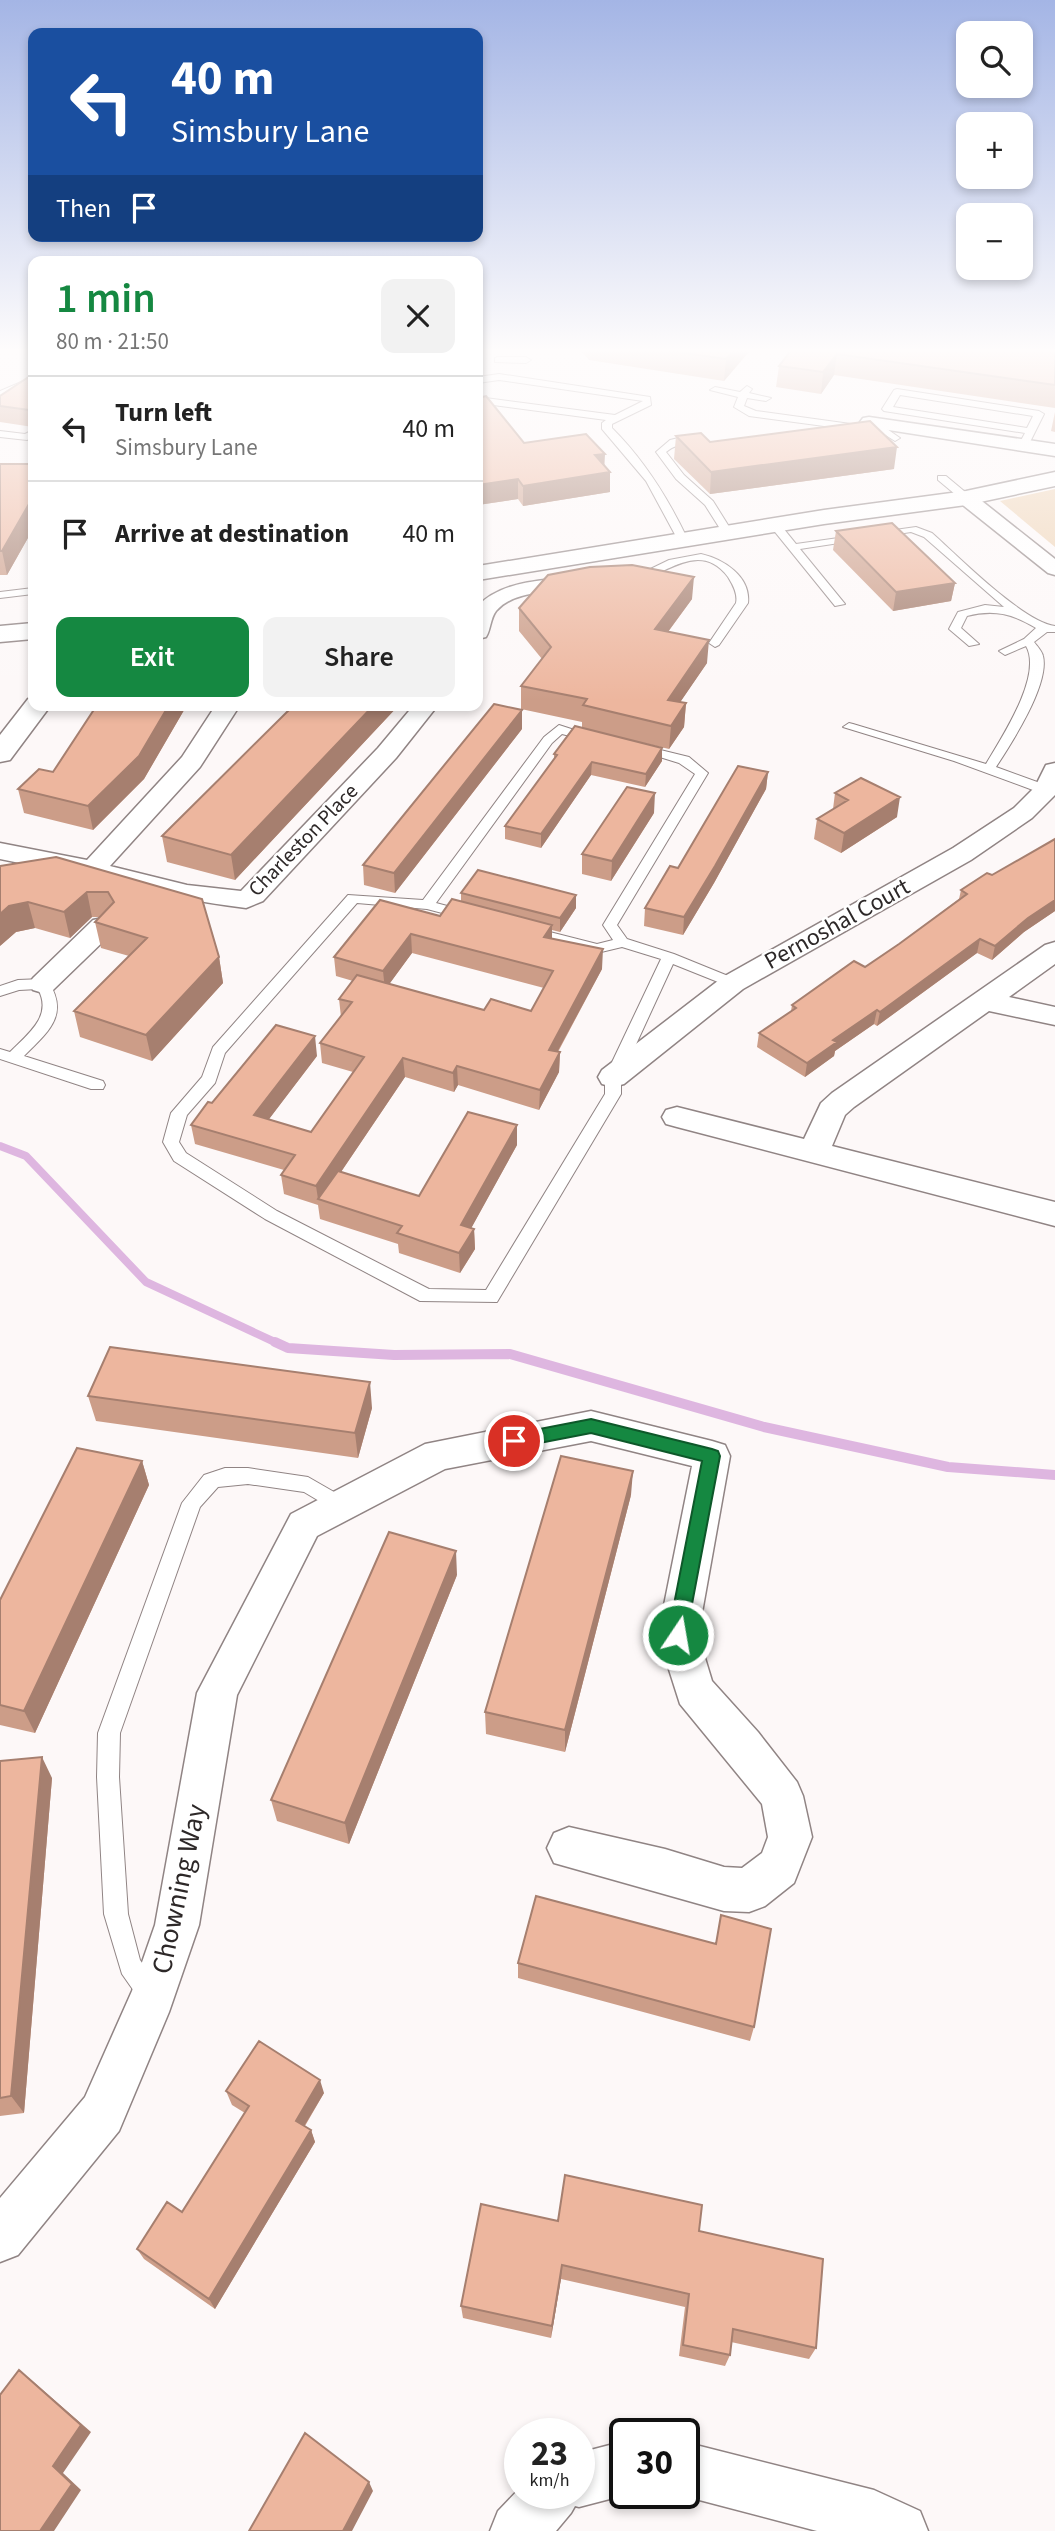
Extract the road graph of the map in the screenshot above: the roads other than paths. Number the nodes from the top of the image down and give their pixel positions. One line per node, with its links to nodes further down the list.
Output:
1 (640, 465): 8 (lane)
2 (671, 465): 7 (lane)
3 (942, 478): 5 (lane)
4 (1055, 479): 5 (street)
5 (966, 498): 6 (street); 10 (street)
6 (775, 525): 7 (street); 9 (lane)
7 (727, 533): 8 (street)
8 (683, 540): 11 (street)
9 (794, 547): 16 (lane); 17 (lane)
10 (1052, 563)
11 (483, 572)
12 (642, 576): 13 (street); 18 (street); 23 (lane)
13 (677, 579)
14 (28, 592): 15 (lane)
15 (0, 595)
16 (839, 604)
17 (1017, 612): 19 (lane); 24 (lane)
18 (483, 617)
19 (1049, 628): 22 (lane)
20 (28, 631): 21 (street)
21 (0, 634)
22 (1028, 641): 25 (lane); 31 (lane)
23 (715, 643)
24 (973, 643)
25 (1005, 651)
26 (33, 711): 30 (street)
27 (224, 711): 34 (street)
28 (422, 711): 35 (street, Charleston Place)
29 (849, 727): 31 (lane)
30 (0, 754)
31 (989, 769): 32 (lane)
32 (1052, 784): 44 (street, Pernoshal Court)
33 (0, 851): 34 (street, Charleston Place)
34 (93, 869): 35 (street, Charleston Place)
35 (148, 882): 36 (street)
36 (128, 902)
37 (427, 905): 38 (lane); 41 (lane); 50 (lane)
38 (480, 918)
39 (103, 926): 45 (street)
40 (519, 929): 41 (lane)
41 (622, 942): 43 (lane)
42 (1055, 951): 47 (street)
43 (669, 957): 44 (lane); 50 (lane)
44 (733, 983): 50 (street, Pernoshal Court)
45 (43, 984): 46 (lane); 49 (lane)
46 (0, 991)
47 (984, 1001): 48 (street); 53 (street)
48 (1055, 1016)
49 (6, 1056): 51 (lane)
50 (613, 1077)
51 (97, 1085)
52 (677, 1117): 53 (street)
53 (813, 1153): 54 (street)
54 (1055, 1214)
55 (327, 1514): 56 (street); 57 (street, Chowning Way); 57 (lane)
56 (569, 1848)
57 (153, 1996): 58 (street, Chowning Way)
58 (0, 2237)
59 (700, 2473): 62 (street)
60 (538, 2509): 61 (street)
61 (518, 2531)
62 (900, 2531)

